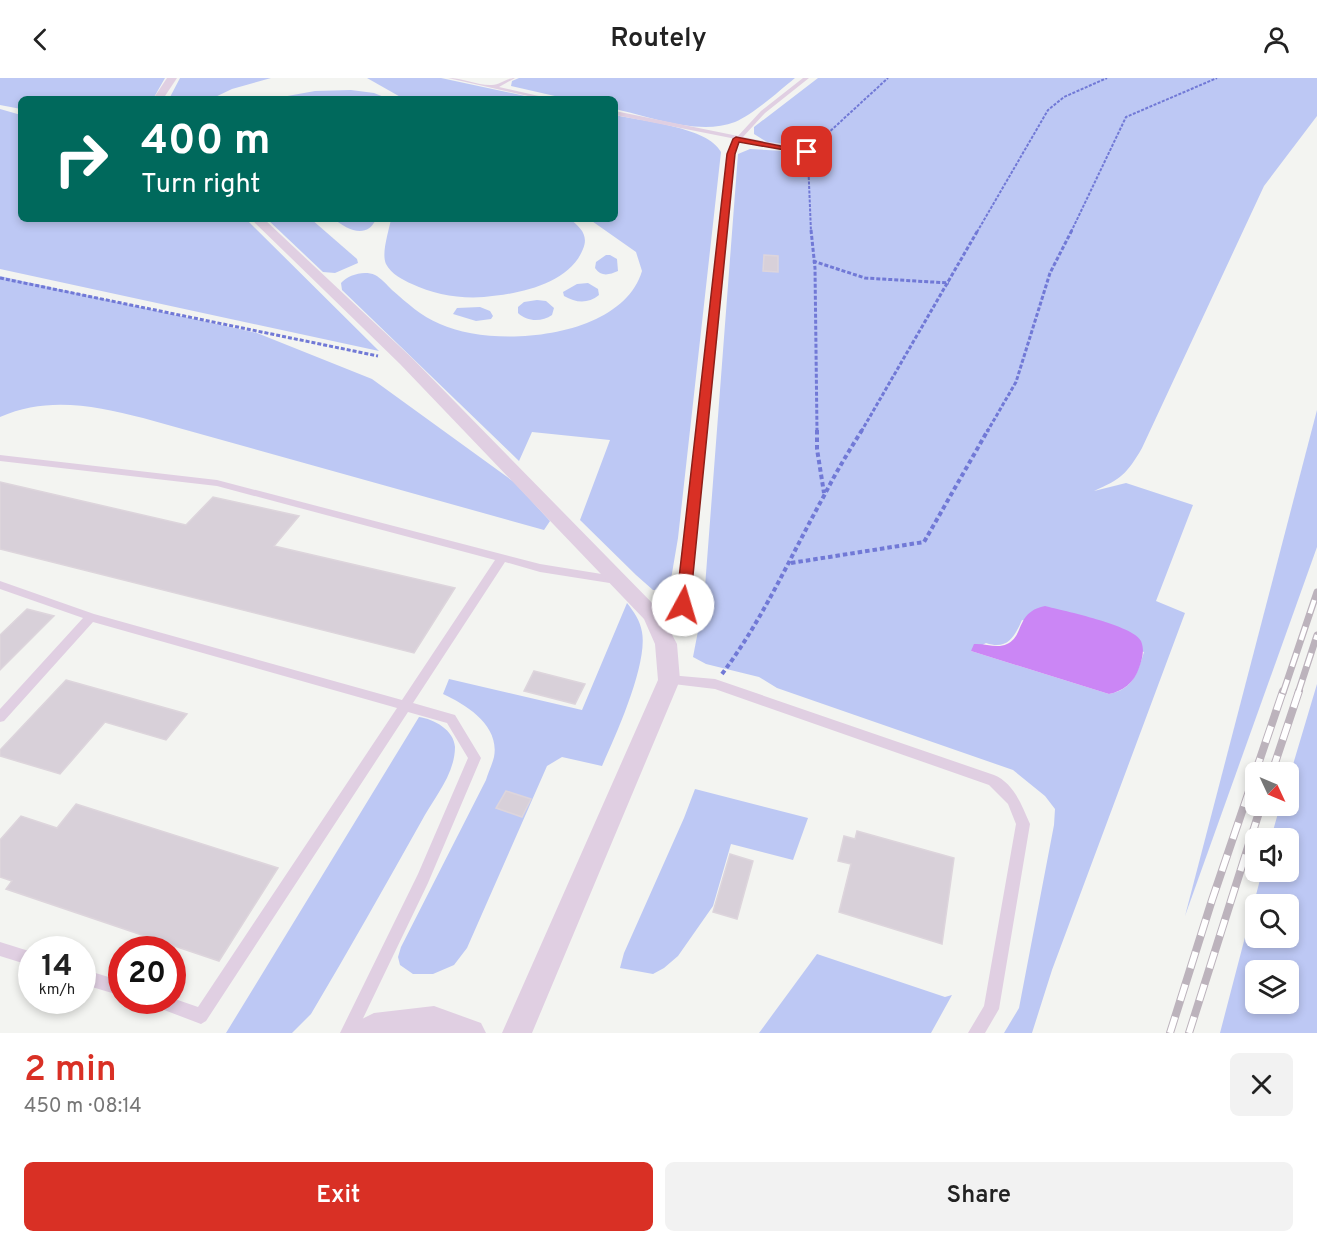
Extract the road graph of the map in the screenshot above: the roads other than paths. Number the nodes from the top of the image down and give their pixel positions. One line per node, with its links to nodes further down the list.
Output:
1 (172, 78): 6 (street)
2 (451, 78): 5 (lane)
3 (512, 78): 5 (lane)
4 (806, 78): 9 (lane)
5 (494, 87): 7 (lane)
6 (159, 96)
7 (535, 96)
8 (618, 114): 9 (lane)
9 (736, 139): 10 (lane); 16 (lane)
10 (807, 152)
11 (260, 222): 14 (street)
12 (0, 458): 13 (lane)
13 (502, 558): 14 (lane); 19 (lane)
14 (618, 580): 16 (street)
15 (0, 585): 17 (lane)
16 (652, 615): 18 (street)
17 (91, 617): 19 (lane); 20 (lane)
18 (669, 680): 26 (street); 27 (lane)
19 (406, 706): 23 (lane); 24 (lane)
20 (0, 717)
21 (0, 949): 22 (lane)
22 (18, 955)
23 (186, 1011)
24 (364, 1032): 25 (street)
25 (471, 1033)
26 (517, 1033)
27 (976, 1033)

